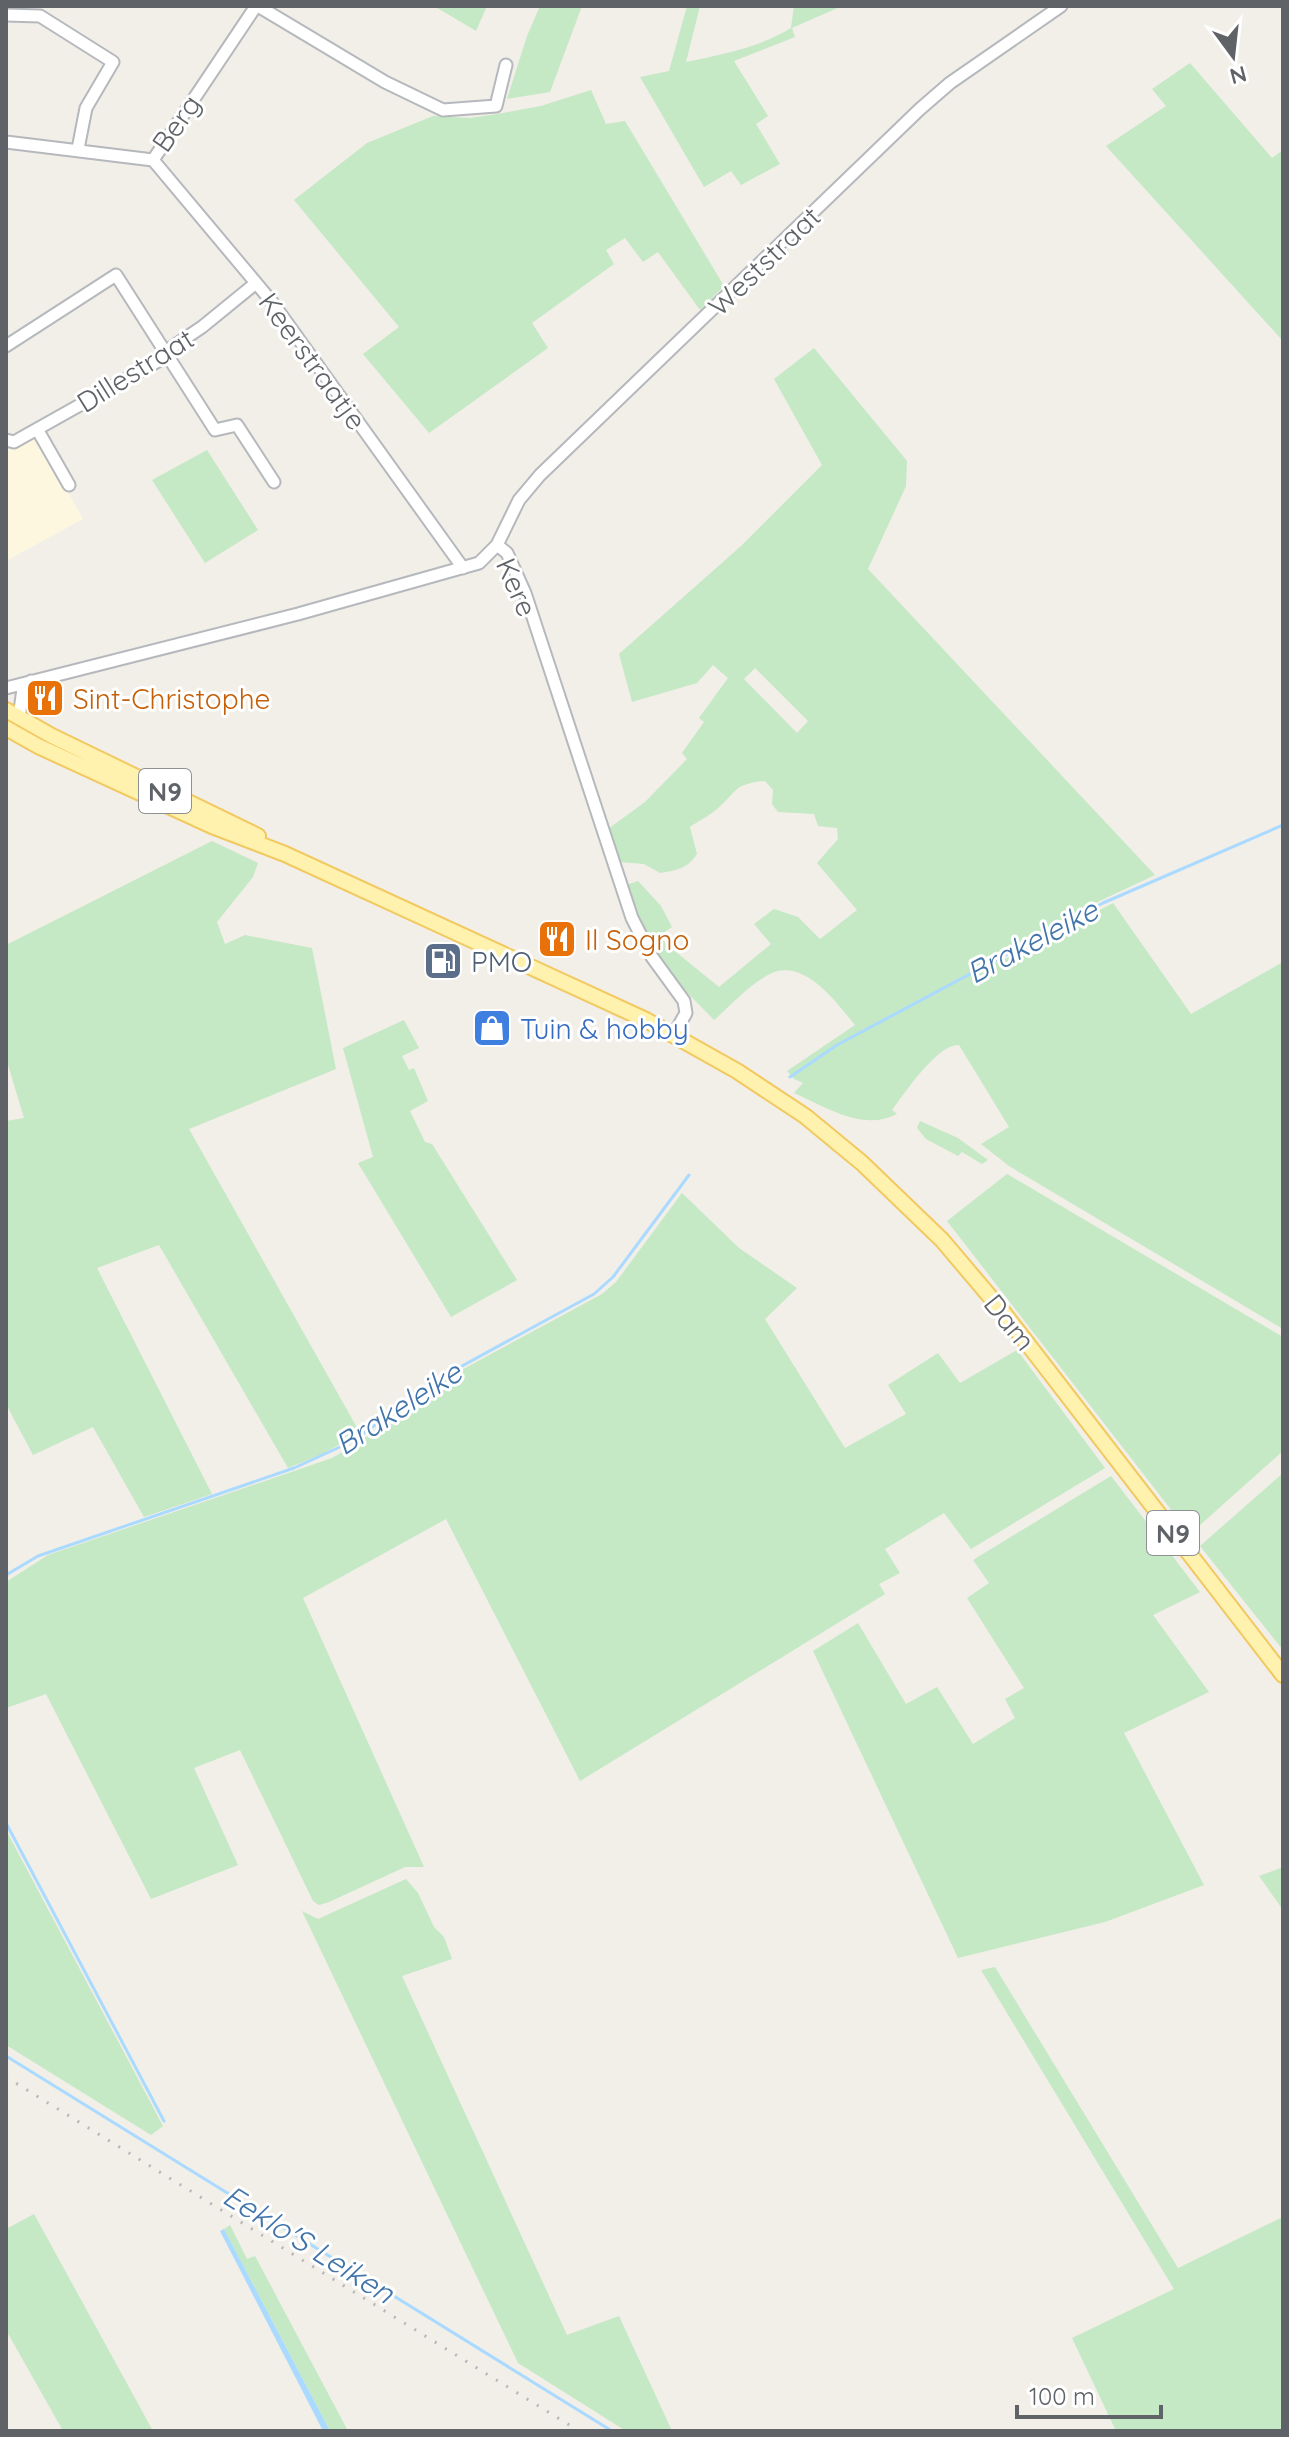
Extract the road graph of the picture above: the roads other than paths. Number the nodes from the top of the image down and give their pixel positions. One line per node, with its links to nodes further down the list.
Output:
1 (257, 6): 4 (street); 7 (street, Berg)
2 (1061, 6): 15 (street, Weststraat)
3 (6, 15): 6 (street)
4 (506, 65)
5 (6, 142): 6 (street, Berg)
6 (78, 149): 7 (street, Berg)
7 (153, 160): 8 (street, Keerstraatje)
8 (256, 283): 10 (street, Dillestraat); 16 (street, Keerstraatje)
9 (6, 346): 10 (street)
10 (165, 352): 11 (street, Dillestraat); 13 (street)
11 (37, 429): 12 (street, Dillestraat); 14 (street)
12 (6, 440)
13 (274, 482)
14 (69, 485)
15 (497, 545): 16 (street, Kere); 22 (street, Kere)
16 (463, 568): 17 (street, Kere)
17 (33, 679): 18 (street, Kere); 19 (street)
18 (6, 688)
19 (12, 714): 21 (main road, N9)
20 (6, 728): 21 (main road, N9)
21 (101, 767): 22 (main road, N9)
22 (674, 1034): 23 (main road, Dam / N9)
23 (1283, 1675)

